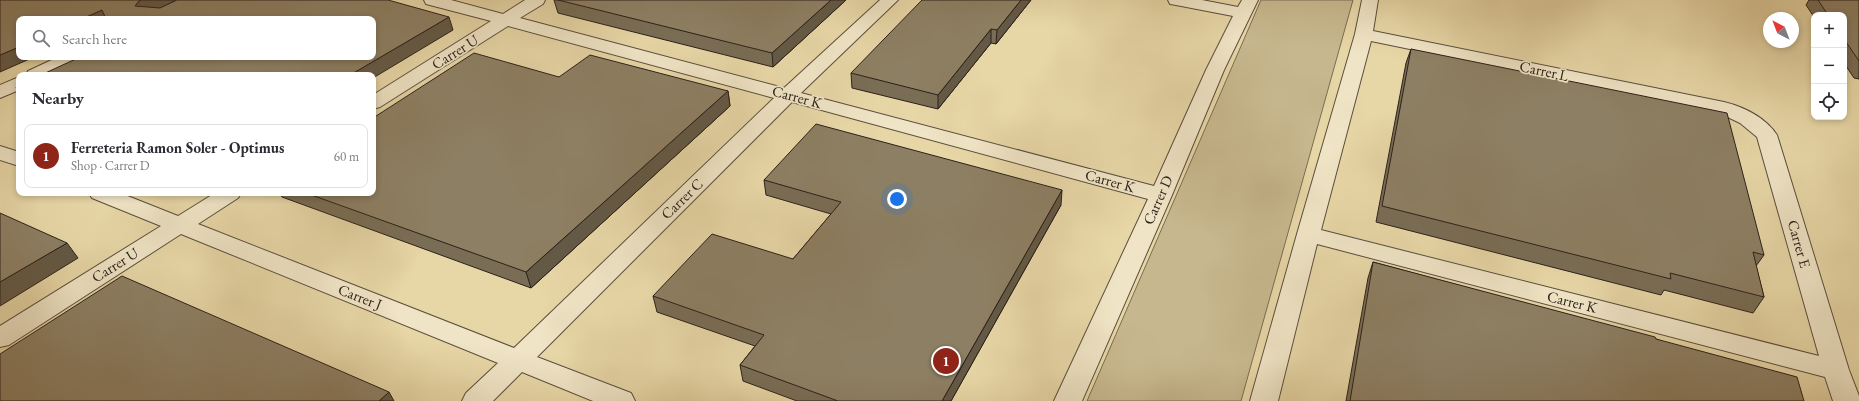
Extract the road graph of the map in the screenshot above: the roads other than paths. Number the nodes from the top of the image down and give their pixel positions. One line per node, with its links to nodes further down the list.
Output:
1 (432, 0): 7 (street, Carrer K)
2 (537, 0): 7 (street, Carrer U)
3 (890, 0): 13 (street, Carrer C)
4 (1176, 0): 6 (street)
5 (1370, 0): 8 (street)
6 (1247, 7): 18 (street, Carrer D)
7 (506, 20): 13 (street, Carrer K); 14 (street, Carrer U)
8 (1364, 34): 15 (street, Carrer L); 22 (street)
9 (67, 60): 10 (street)
10 (41, 72)
11 (16, 84): 12 (street)
12 (0, 92)
13 (788, 95): 18 (street, Carrer K); 24 (street, Carrer C)
14 (376, 101)
15 (1724, 108): 25 (street, Carrer E)
16 (0, 152): 17 (street)
17 (16, 159)
18 (1161, 195): 28 (street, Carrer D)
19 (107, 196): 21 (street, Carrer J)
20 (225, 196): 21 (street, Carrer U)
21 (179, 225): 23 (street, Carrer U); 24 (street, Carrer J)
22 (1308, 234): 25 (street, Carrer K); 29 (street)
23 (0, 338)
24 (519, 360): 26 (street, Carrer C); 27 (street, Carrer J)
25 (1836, 370): 30 (street, Carrer E)
26 (476, 401)
27 (621, 401)
28 (1068, 401)
29 (1264, 401)
30 (1847, 401)

